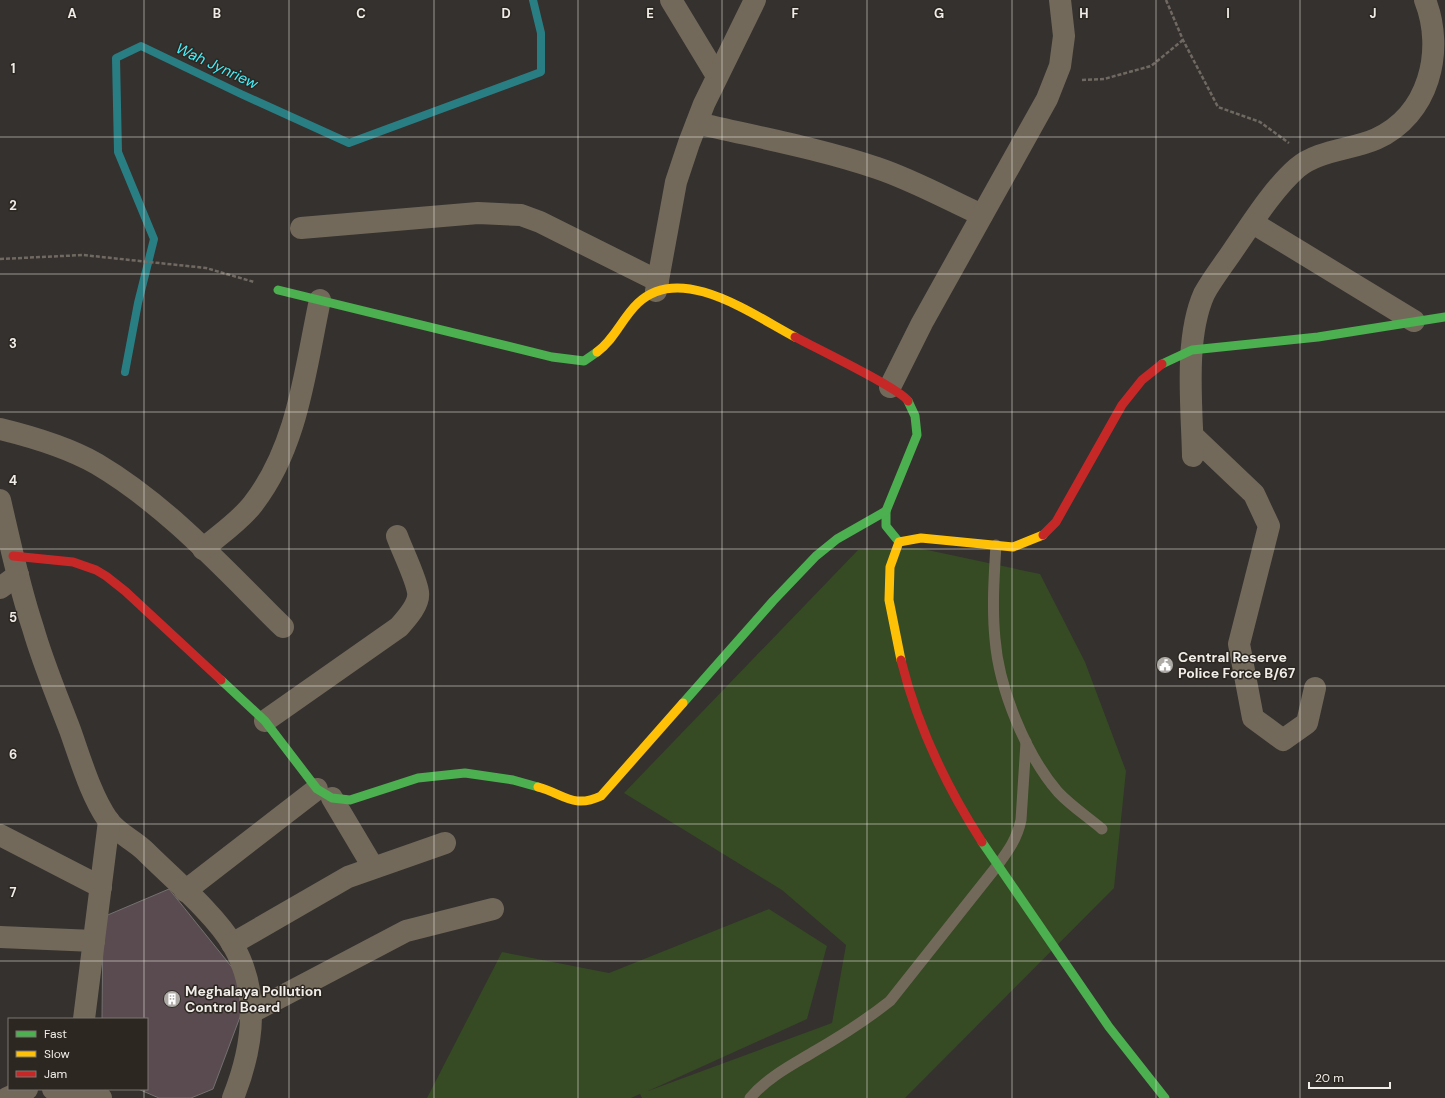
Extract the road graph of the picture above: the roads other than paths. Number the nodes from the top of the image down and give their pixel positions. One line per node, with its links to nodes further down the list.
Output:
1 (671, 0): 5 (street)
2 (754, 0): 5 (street)
3 (1060, 0): 7 (street)
4 (1425, 0): 8 (street)
5 (717, 76): 6 (street)
6 (696, 123): 7 (street); 10 (street)
7 (982, 215): 16 (street)
8 (1253, 223): 14 (street); 15 (street)
9 (301, 228): 10 (street)
10 (657, 286): 12 (street); 16 (street)
11 (278, 290): 12 (street)
12 (320, 300): 23 (street)
13 (1445, 317): 14 (street)
14 (1414, 321): 15 (street)
15 (1192, 350): 22 (street); 27 (street)
16 (890, 387): 19 (street)
17 (0, 428): 23 (street)
18 (0, 500): 24 (street)
19 (886, 511): 21 (street); 30 (street)
20 (397, 536): 28 (street)
21 (899, 542): 22 (street); 35 (street)
22 (996, 545): 29 (lane)
23 (203, 550): 26 (street)
24 (15, 566): 25 (street); 28 (street); 31 (street)
25 (0, 588)
26 (283, 628)
27 (1315, 688)
28 (265, 721): 30 (street)
29 (1026, 742): 32 (lane); 35 (lane)
30 (324, 794): 36 (street); 38 (street)
31 (109, 821): 37 (street); 38 (street)
32 (1102, 829)
33 (0, 835): 37 (street)
34 (445, 844): 36 (street)
35 (997, 866): 52 (lane); 53 (street)
36 (373, 867): 42 (street)
37 (100, 887): 41 (street)
38 (185, 891): 42 (street)
39 (493, 909): 43 (street)
40 (0, 937): 41 (street)
41 (94, 941): 44 (street)
42 (232, 944): 43 (street)
43 (252, 1012): 51 (street)
44 (84, 1018)
45 (25, 1090): 48 (street)
46 (54, 1090): 49 (street)
47 (85, 1090): 50 (street)
48 (7, 1098)
49 (66, 1098)
50 (101, 1098)
51 (232, 1098)
52 (750, 1098)
53 (1165, 1098)

